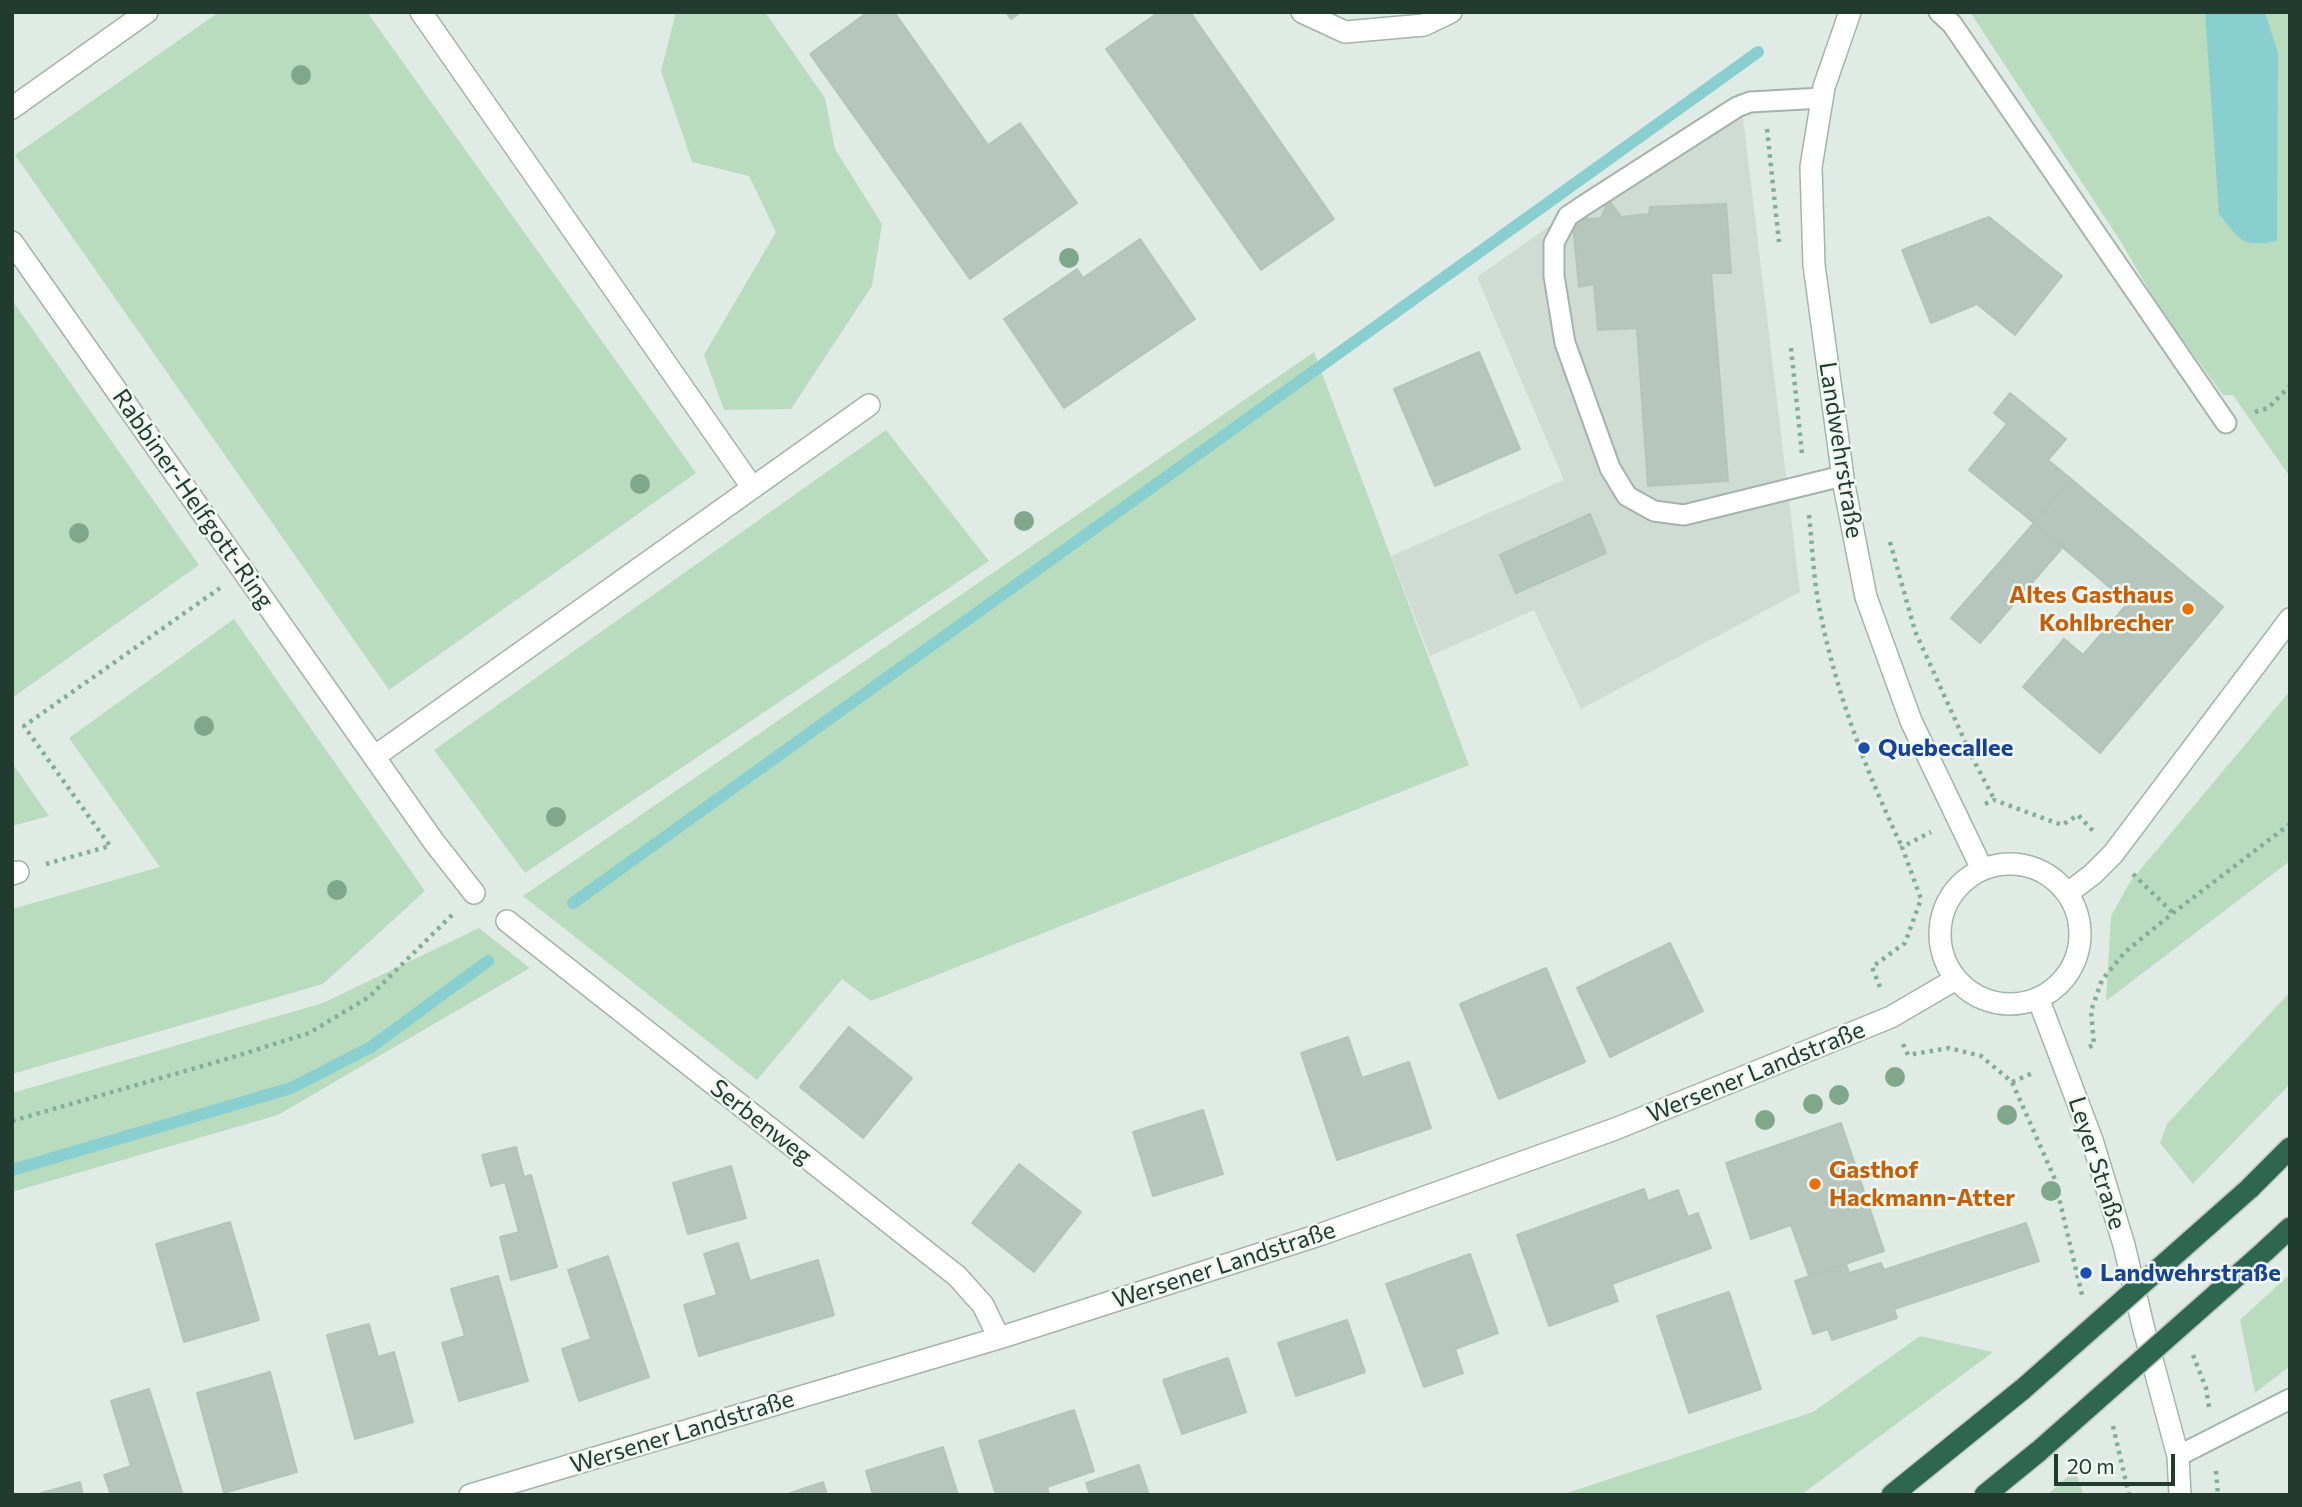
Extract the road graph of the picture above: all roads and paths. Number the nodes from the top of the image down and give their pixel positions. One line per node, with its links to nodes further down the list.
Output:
1 (148, 12): 8 (street)
2 (421, 12): 14 (street)
3 (1302, 12): 4 (street)
4 (1451, 12)
5 (1939, 12): 12 (lane)
6 (1846, 14): 7 (street, Landwehrstraße)
7 (1822, 98): 13 (street, Landwehrstraße); 13 (lane)
8 (12, 108)
9 (12, 242): 16 (street, Rabbiner-Helfgott-Ring)
10 (2290, 386): 12 (path)
11 (869, 405): 14 (street)
12 (2226, 423)
13 (1842, 475): 20 (street, Landwehrstraße)
14 (752, 487): 18 (street)
15 (1889, 539): 19 (path)
16 (243, 571): 18 (street, Rabbiner-Helfgott-Ring); 24 (path)
17 (2290, 619): 22 (street)
18 (374, 757): 25 (street, Rabbiner-Helfgott-Ring)
19 (1994, 800): 20 (path); 22 (path)
20 (1957, 819): 23 (street, Landwehrstraße); 31 (path)
21 (2290, 824): 27 (path)
22 (2113, 854): 26 (street); 27 (path)
23 (1982, 869): 26 (street); 29 (street)
24 (15, 873)
25 (474, 893): 34 (path)
26 (2068, 893): 30 (street)
27 (2173, 912): 32 (path)
28 (507, 921): 38 (street, Serbenweg)
29 (1956, 979): 30 (street); 31 (street, Wersener Landstraße)
30 (2038, 998): 32 (street, Leyer Straße)
31 (1891, 1017): 33 (path); 38 (street, Wersener Landstraße)
32 (2063, 1060): 33 (path); 41 (street, Leyer Straße)
33 (2012, 1082): 37 (path)
34 (12, 1121)
35 (2290, 1148): 43 (highway, bridge)
36 (2290, 1228): 44 (highway, bridge)
37 (2082, 1296)
38 (999, 1338): 42 (street, Wersener Landstraße)
39 (2290, 1399): 41 (lane)
40 (2110, 1415): 45 (path)
41 (2178, 1456): 46 (street, Leyer Straße)
42 (470, 1495)
43 (1892, 1495)
44 (1985, 1495)
45 (2129, 1495)
46 (2180, 1495)

